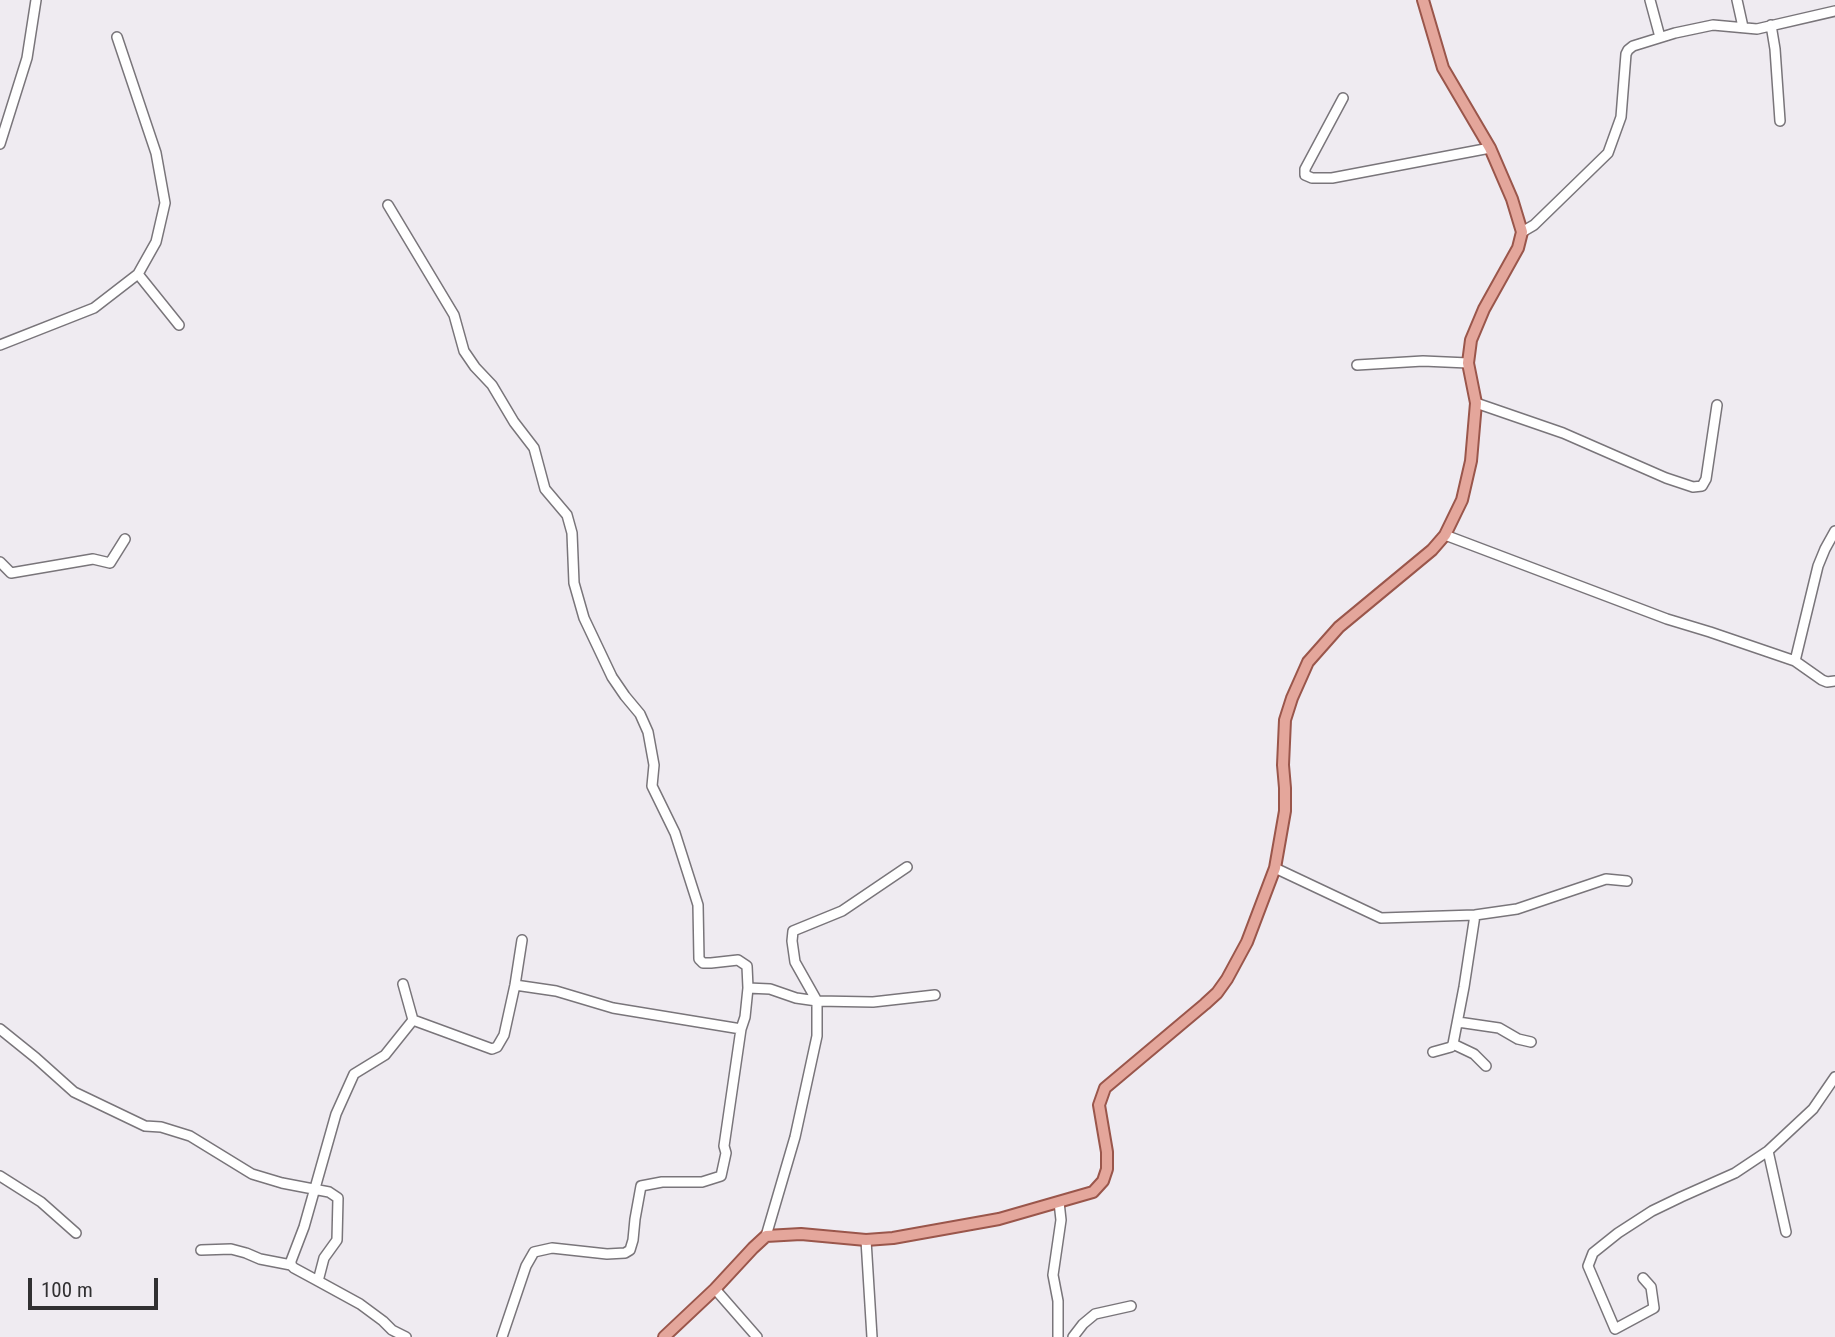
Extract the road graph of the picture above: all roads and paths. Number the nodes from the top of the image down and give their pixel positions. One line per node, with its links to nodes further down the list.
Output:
1 (36, 0): 12 (street)
2 (1423, 0): 13 (main road)
3 (1650, 0): 9 (street)
4 (1737, 0): 7 (street)
5 (1835, 11): 6 (street)
6 (1771, 25): 7 (street); 11 (street)
7 (1743, 27): 9 (street)
8 (117, 37): 16 (street)
9 (1660, 37): 15 (street)
10 (1343, 98): 13 (street)
11 (1780, 121)
12 (0, 144)
13 (1490, 148): 15 (main road)
14 (388, 205): 36 (street)
15 (1522, 232): 19 (main road)
16 (138, 274): 17 (street); 18 (street)
17 (179, 325)
18 (0, 345)
19 (1468, 363): 20 (street); 21 (main road)
20 (1357, 365)
21 (1476, 403): 22 (street); 24 (main road)
22 (1717, 405)
23 (1835, 531): 27 (street)
24 (1445, 535): 27 (street); 30 (main road)
25 (125, 539): 26 (street)
26 (0, 562)
27 (1796, 661): 28 (street)
28 (1835, 681)
29 (907, 867): 38 (street)
30 (1275, 868): 32 (street); 51 (main road)
31 (1627, 881): 32 (street)
32 (1475, 915): 40 (street)
33 (522, 940): 35 (street)
34 (403, 984): 39 (street)
35 (515, 985): 39 (street); 42 (street)
36 (748, 988): 38 (street); 42 (street)
37 (935, 995): 38 (street)
38 (817, 1001): 54 (street)
39 (413, 1020): 50 (street)
40 (1458, 1022): 43 (street); 44 (street)
41 (0, 1029): 50 (street)
42 (741, 1029): 64 (street)
43 (1531, 1042)
44 (1453, 1044): 45 (street); 46 (street)
45 (1433, 1052)
46 (1486, 1066)
47 (1835, 1077): 48 (street)
48 (1768, 1151): 52 (street); 62 (street)
49 (0, 1176): 53 (street)
50 (314, 1189): 57 (street); 59 (street)
51 (1059, 1202): 55 (main road); 68 (street)
52 (1786, 1232)
53 (76, 1233)
54 (766, 1236): 55 (main road); 60 (main road)
55 (866, 1240): 67 (street)
56 (201, 1250): 57 (street)
57 (291, 1265): 59 (street)
58 (1643, 1278): 62 (street)
59 (318, 1281): 63 (street)
60 (715, 1289): 65 (main road); 66 (street)
61 (1131, 1306): 69 (street)
62 (1616, 1333)
63 (406, 1337)
64 (502, 1337)
65 (664, 1337)
66 (757, 1337)
67 (872, 1337)
68 (1058, 1337)
69 (1073, 1337)

